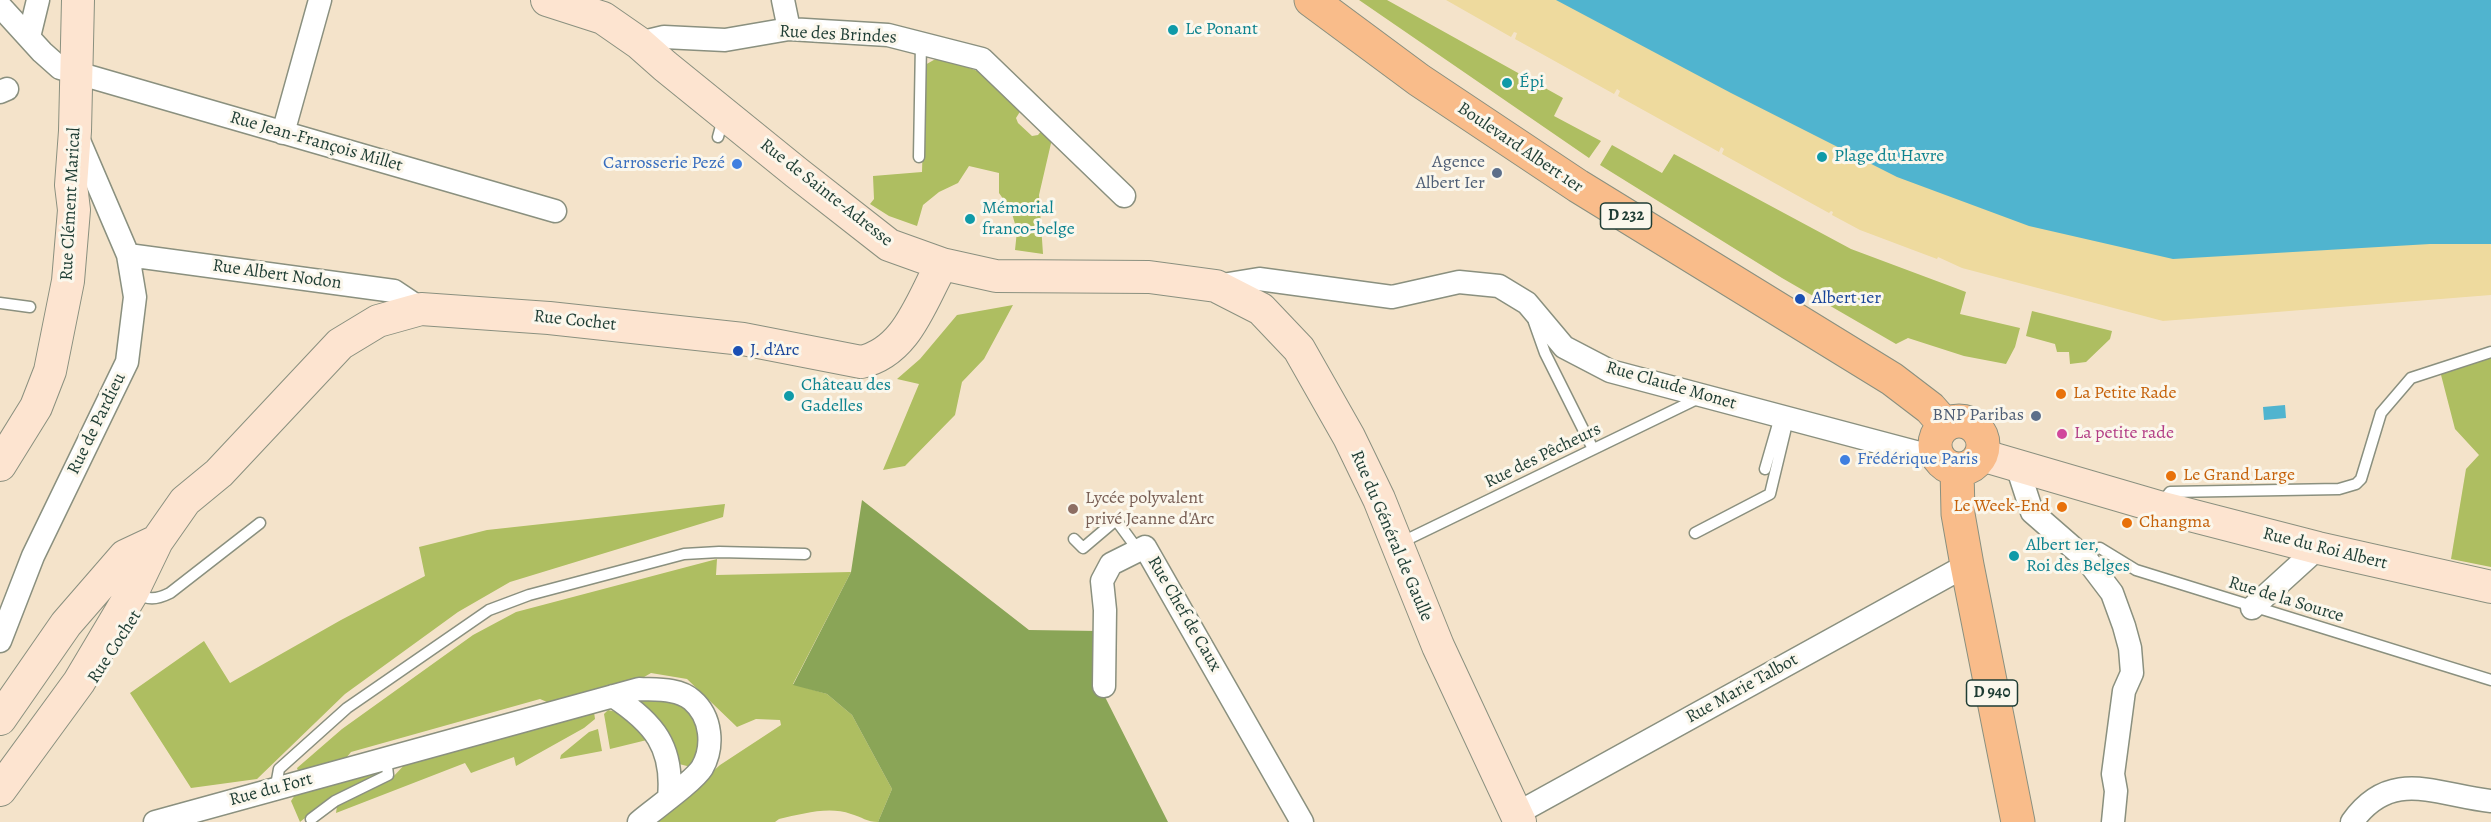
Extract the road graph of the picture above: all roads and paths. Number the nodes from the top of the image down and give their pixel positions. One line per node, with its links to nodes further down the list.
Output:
1 (38, 0): 9 (street)
2 (78, 0): 12 (street, Rue Clément Marical)
3 (320, 0): 14 (street)
4 (548, 0): 10 (street, Rue de Sainte-Adresse)
5 (783, 0): 8 (street)
6 (1311, 0): 28 (main road, Boulevard Albert 1er / D 232)
7 (0, 6): 9 (street, Rue Jean-François Millet)
8 (789, 29): 10 (street, Rue des Brindes); 11 (street, Rue des Brindes)
9 (29, 38): 12 (street, Rue Jean-François Millet)
10 (639, 43): 19 (street, Rue de Sainte-Adresse)
11 (921, 43): 15 (lane); 16 (street, Rue des Brindes)
12 (77, 73): 13 (street, Rue Clément Marical); 14 (street, Rue Jean-François Millet)
13 (75, 132): 18 (street, Rue de Pardieu); 31 (street, Rue Clément Marical)
14 (283, 133): 17 (street, Rue Jean-François Millet)
15 (919, 157)
16 (1124, 196)
17 (555, 212)
18 (128, 255): 24 (street, Rue Albert Nodon); 48 (street, Rue de Pardieu)
19 (942, 264): 20 (street, Rue de Sainte-Adresse); 24 (street, Rue Cochet)
20 (1216, 286): 22 (street, Rue Claude Monet); 38 (street, Rue du Général de Gaulle)
21 (0, 303): 23 (lane)
22 (1527, 303): 26 (street, Rue Claude Monet); 29 (lane)
23 (30, 307)
24 (421, 309): 39 (street, Rue Cochet)
25 (2491, 352): 34 (lane)
26 (1702, 396): 27 (street, Rue Claude Monet); 29 (lane, Rue des Pêcheurs)
27 (1784, 418): 30 (street, Rue Claude Monet); 33 (lane); 36 (lane)
28 (1945, 425): 30 (main road); 30 (main road)
29 (1593, 449): 38 (lane, Rue des Pêcheurs)
30 (1958, 461): 32 (street, Rue du Roi Albert); 44 (main road, D 940)
31 (0, 465)
32 (2017, 466): 34 (street, Rue du Roi Albert); 42 (street)
33 (1765, 469)
34 (2159, 507): 40 (street, Rue du Roi Albert)
35 (260, 523): 46 (lane)
36 (1695, 533)
37 (1074, 539): 41 (lane)
38 (1398, 545): 59 (street, Rue du Général de Gaulle)
39 (163, 546): 46 (street, Rue Cochet); 52 (street)
40 (2318, 548): 45 (street, Rue du Roi Albert); 47 (street)
41 (1138, 550): 50 (street, Rue Chef de Caux); 63 (street, Rue Chef de Caux)
42 (2075, 550): 47 (lane, Rue de la Source); 65 (street)
43 (805, 554): 54 (lane)
44 (1967, 565): 59 (street, Rue Marie Talbot); 64 (main road, D 940)
45 (2491, 587)
46 (139, 596): 55 (street, Rue Cochet); 58 (street, Rue Cochet)
47 (2252, 608): 49 (lane, Rue de la Source)
48 (0, 641)
49 (2491, 680)
50 (1104, 686)
51 (613, 696): 53 (street, Rue du Fort); 56 (street); 56 (street, Rue du Fort)
52 (0, 719)
53 (387, 758): 54 (street, Rue du Fort); 60 (lane, Rue du Fort)
54 (279, 788): 61 (street, Rue du Fort)
55 (0, 790)
56 (669, 798): 62 (street, Rue du Fort)
57 (2491, 801): 66 (street)
58 (0, 814)
59 (1518, 818)
60 (310, 819)
61 (155, 822)
62 (639, 822)
63 (1302, 822)
64 (2018, 822)
65 (2113, 822)
66 (2352, 822)

